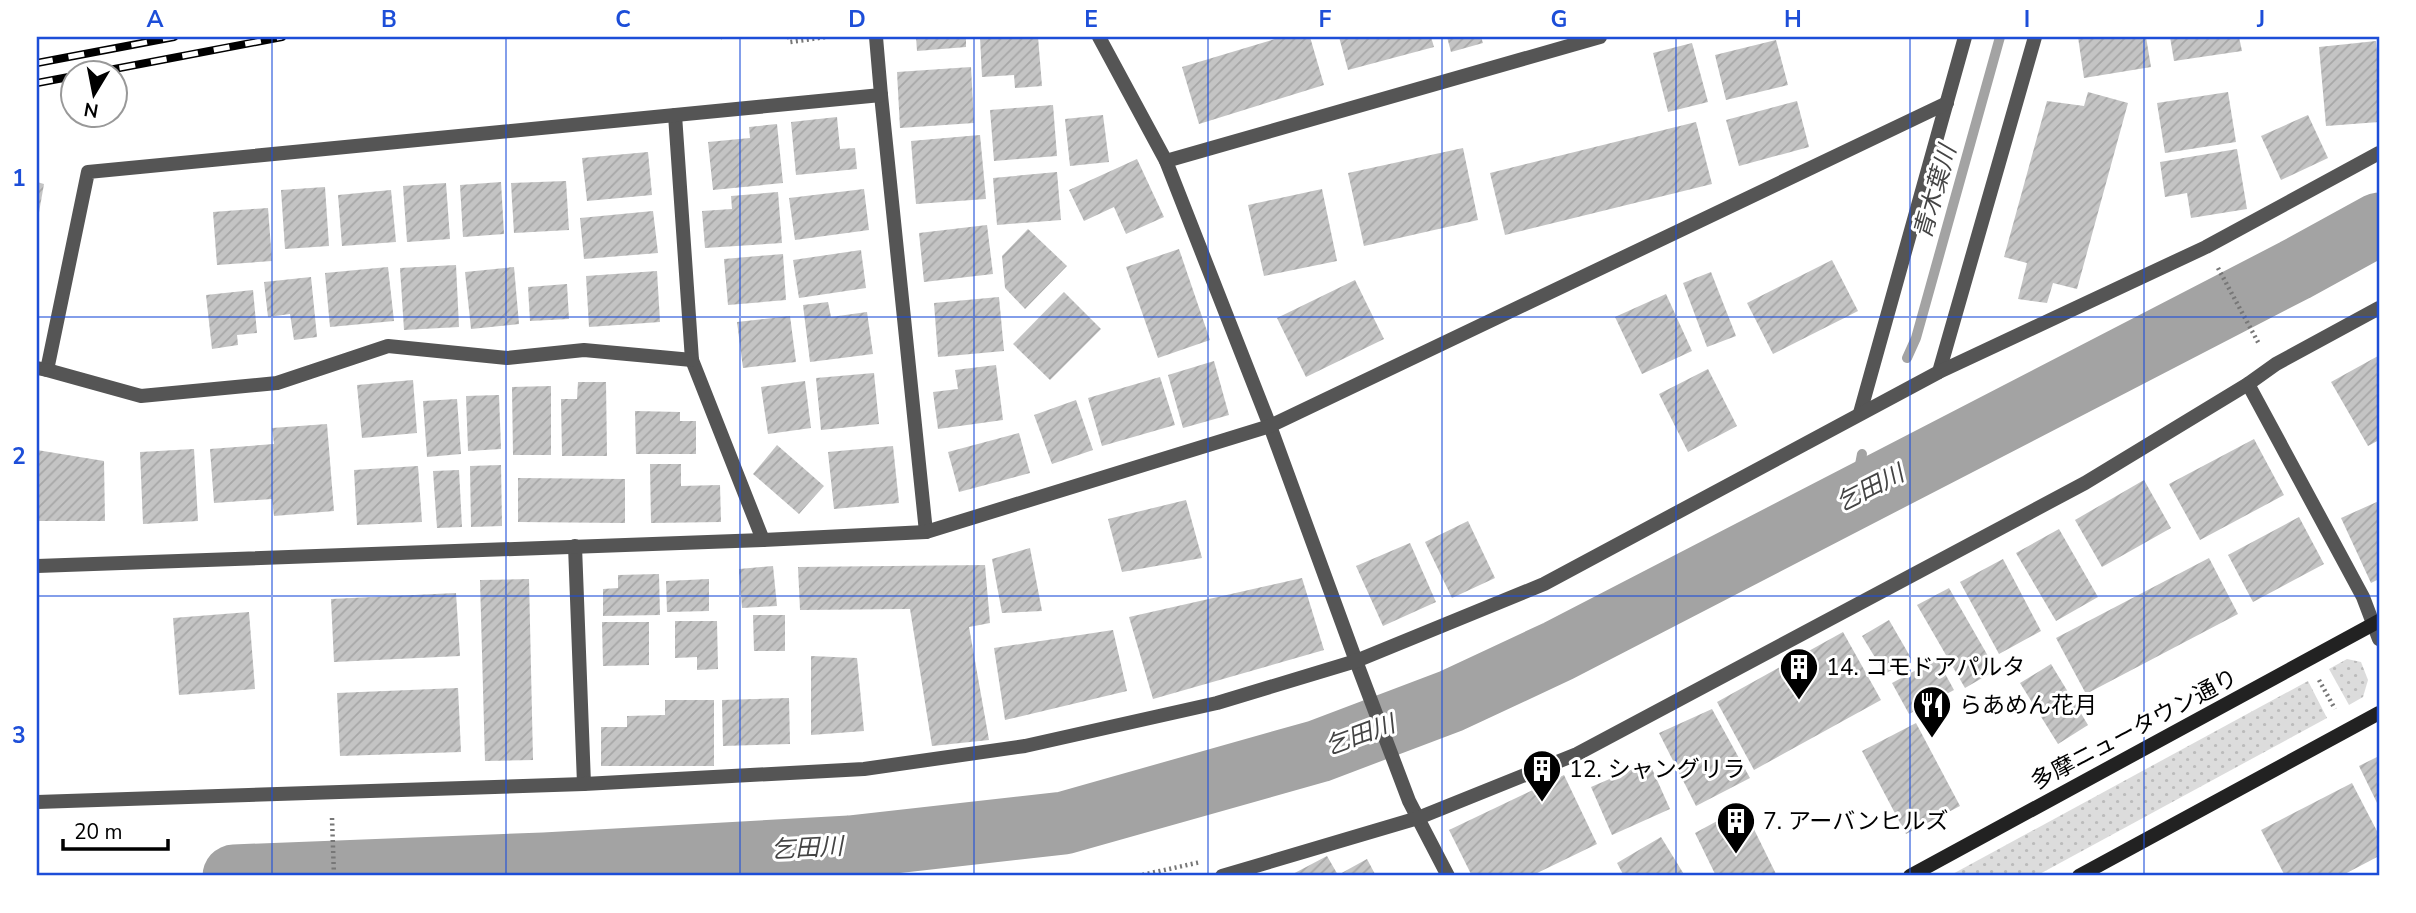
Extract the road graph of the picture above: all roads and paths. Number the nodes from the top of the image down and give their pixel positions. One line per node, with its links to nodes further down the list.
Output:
1 (789, 37): 2 (path)
2 (826, 37)
3 (876, 37): 8 (street)
4 (1100, 37): 12 (street)
5 (1600, 37): 12 (street)
6 (1965, 37): 9 (street)
7 (2035, 37): 18 (street)
8 (881, 95): 10 (street); 22 (street)
9 (1947, 103): 20 (street); 21 (street)
10 (675, 115): 16 (street); 17 (street)
11 (2379, 153): 18 (street)
12 (1166, 161): 21 (street)
13 (2229, 261): 15 (path)
14 (2379, 308): 19 (street)
15 (2247, 351)
16 (692, 360): 17 (street); 23 (street)
17 (42, 369)
18 (1939, 372): 20 (street)
19 (2248, 384): 26 (street); 34 (street)
20 (1860, 414): 28 (street)
21 (1270, 426): 22 (street); 28 (street)
22 (926, 531): 23 (street)
23 (763, 540): 24 (street)
24 (575, 546): 25 (street); 32 (street)
25 (37, 566)
26 (2376, 623): 27 (street); 41 (main road, 多摩ニュータウン通り)
27 (2379, 639)
28 (1356, 661): 32 (street); 34 (street)
29 (2319, 679): 30 (path)
30 (2336, 710)
31 (2379, 713): 42 (main road)
32 (584, 784): 33 (street)
33 (37, 802)
34 (1418, 818): 39 (street); 40 (street)
35 (332, 825): 37 (path)
36 (1204, 862): 38 (path)
37 (334, 876)
38 (1137, 876)
39 (1222, 876)
40 (1448, 876)
41 (1910, 876)
42 (2078, 876)

